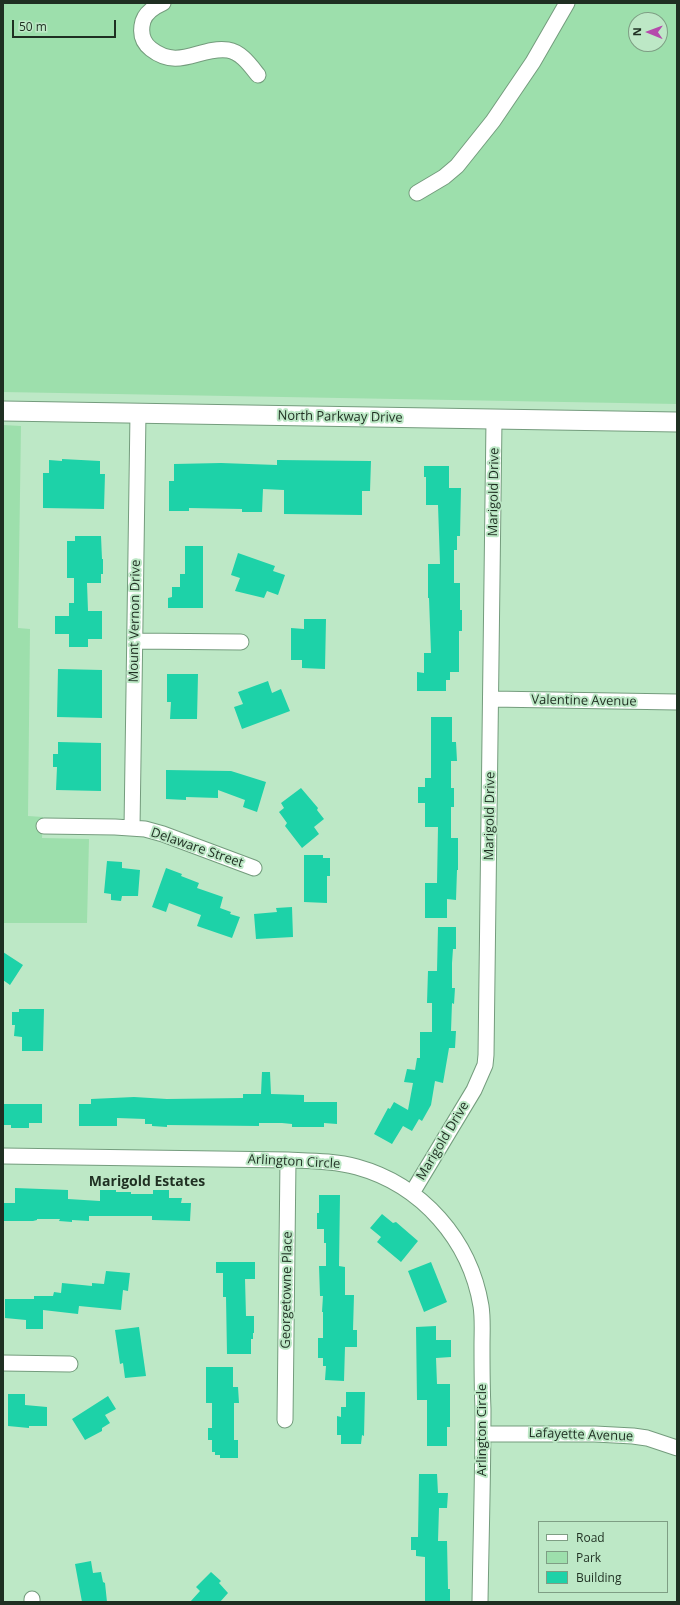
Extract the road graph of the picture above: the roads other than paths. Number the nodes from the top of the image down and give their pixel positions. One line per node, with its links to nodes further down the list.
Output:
1 (163, 3): 3 (street)
2 (568, 3): 4 (street)
3 (258, 75)
4 (417, 193)
5 (3, 411): 6 (main road, North Parkway Drive)
6 (138, 414): 7 (main road, North Parkway Drive); 9 (street, Mount Vernon Drive)
7 (494, 420): 8 (main road, North Parkway Drive); 11 (street, Marigold Drive)
8 (677, 422)
9 (134, 641): 10 (street); 14 (street, Mount Vernon Drive)
10 (241, 642)
11 (491, 699): 12 (street, Valentine Avenue); 18 (street, Marigold Drive)
12 (677, 702)
13 (44, 826): 14 (street, Delaware Street)
14 (132, 828): 15 (street, Delaware Street)
15 (254, 868)
16 (3, 1156): 17 (street, Arlington Circle)
17 (288, 1160): 18 (street, Arlington Circle); 21 (street, Georgetowne Place)
18 (412, 1193): 22 (street, Arlington Circle)
19 (3, 1363): 20 (street)
20 (70, 1364)
21 (285, 1420)
22 (482, 1434): 23 (street, Lafayette Avenue); 24 (street, Arlington Circle)
23 (677, 1448)
24 (480, 1602)

